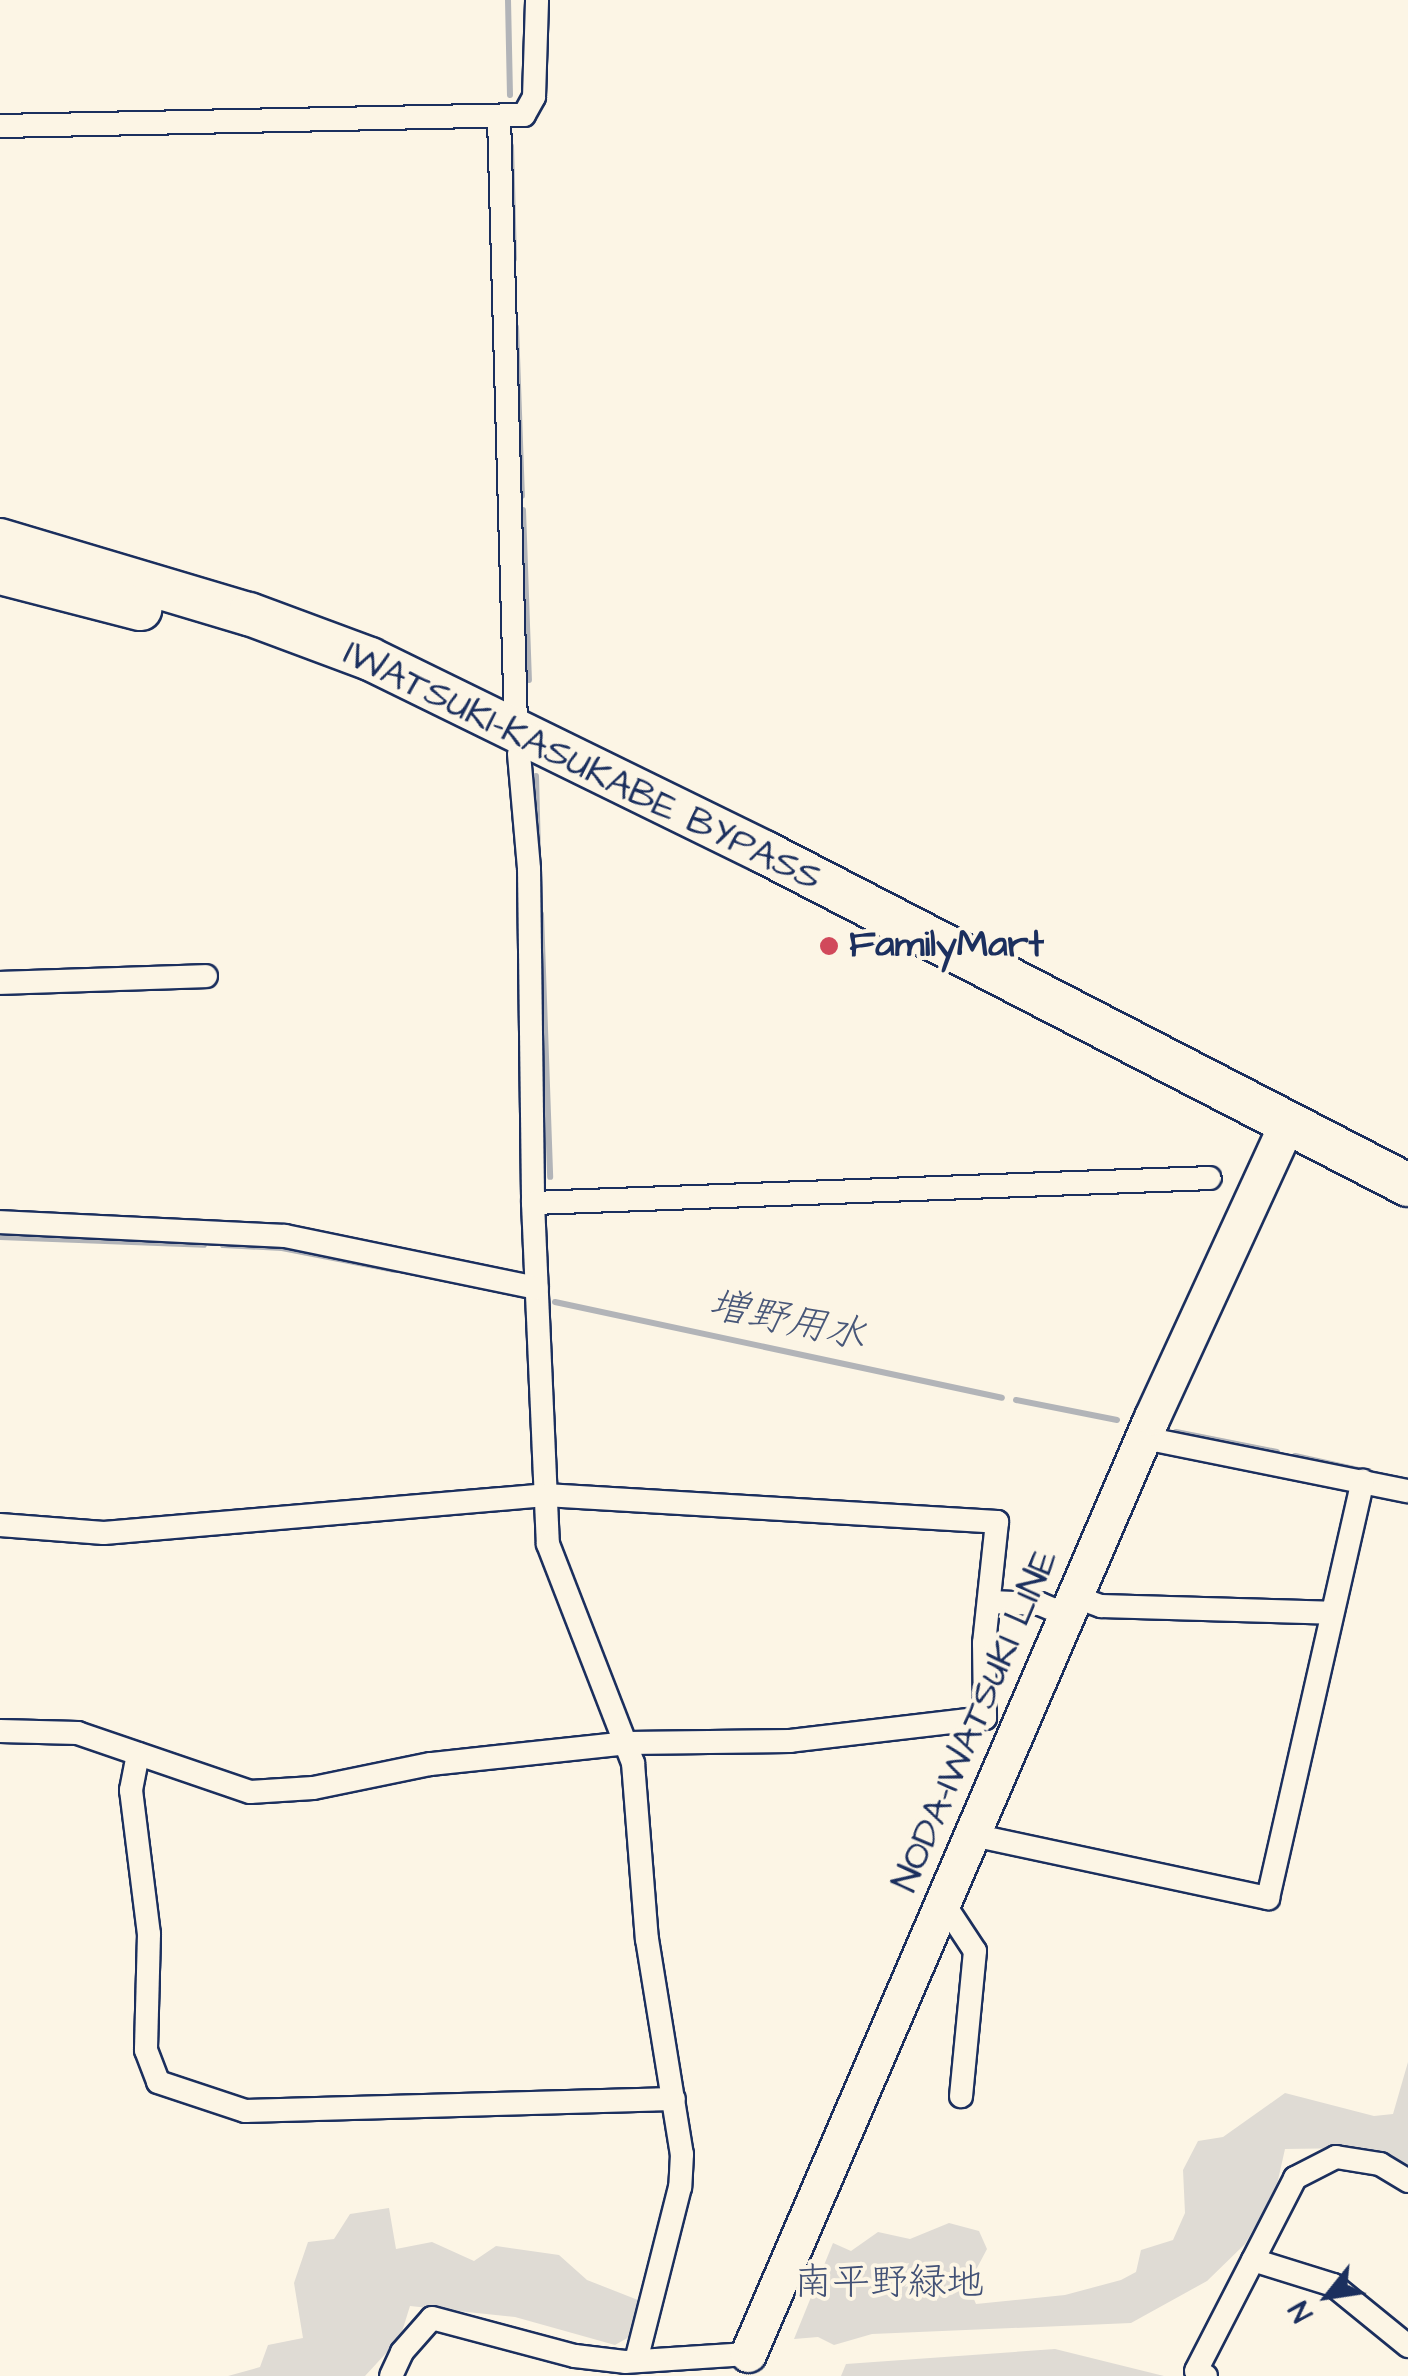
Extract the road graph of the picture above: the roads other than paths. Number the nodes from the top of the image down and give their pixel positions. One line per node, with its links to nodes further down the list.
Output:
1 (537, 0): 2 (street)
2 (499, 117): 3 (street); 6 (street)
3 (0, 126)
4 (0, 540): 6 (highway, IWATSUKI-KASUKABE BYPASS)
5 (0, 572): 6 (highway, IWATSUKI-KASUKABE BYPASS)
6 (517, 741): 9 (highway, IWATSUKI-KASUKABE BYPASS); 12 (street)
7 (206, 976): 8 (street)
8 (0, 983)
9 (1281, 1135): 11 (highway, IWATSUKI-KASUKABE BYPASS); 13 (highway, IWATSUKI-KASUKABE BYPASS); 16 (main road, NODA-IWATSUKI LINE)
10 (1210, 1178): 12 (street)
11 (1408, 1185)
12 (533, 1203): 15 (street)
13 (1408, 1214)
14 (0, 1222): 15 (street)
15 (536, 1288): 19 (street)
16 (1144, 1438): 17 (street); 22 (main road, NODA-IWATSUKI LINE)
17 (1363, 1481): 18 (street); 23 (street)
18 (1408, 1491)
19 (545, 1494): 20 (street); 21 (street); 27 (street)
20 (0, 1525)
21 (990, 1602): 22 (street); 24 (street)
22 (1072, 1606): 23 (street); 25 (main road, NODA-IWATSUKI LINE)
23 (1331, 1613): 29 (street)
24 (984, 1698): 25 (street); 27 (street)
25 (1028, 1708): 29 (main road, NODA-IWATSUKI LINE)
26 (0, 1731): 28 (street)
27 (628, 1743): 28 (street); 32 (street)
28 (138, 1754): 32 (street)
29 (973, 1835): 30 (main road, NODA-IWATSUKI LINE)
30 (944, 1904): 31 (street); 36 (main road, NODA-IWATSUKI LINE)
31 (960, 2096)
32 (674, 2098): 37 (street)
33 (1408, 2181): 34 (street)
34 (1253, 2260): 35 (street); 39 (street)
35 (1408, 2346)
36 (748, 2354): 37 (street)
37 (627, 2366): 38 (street)
38 (391, 2376)
39 (1206, 2376)

